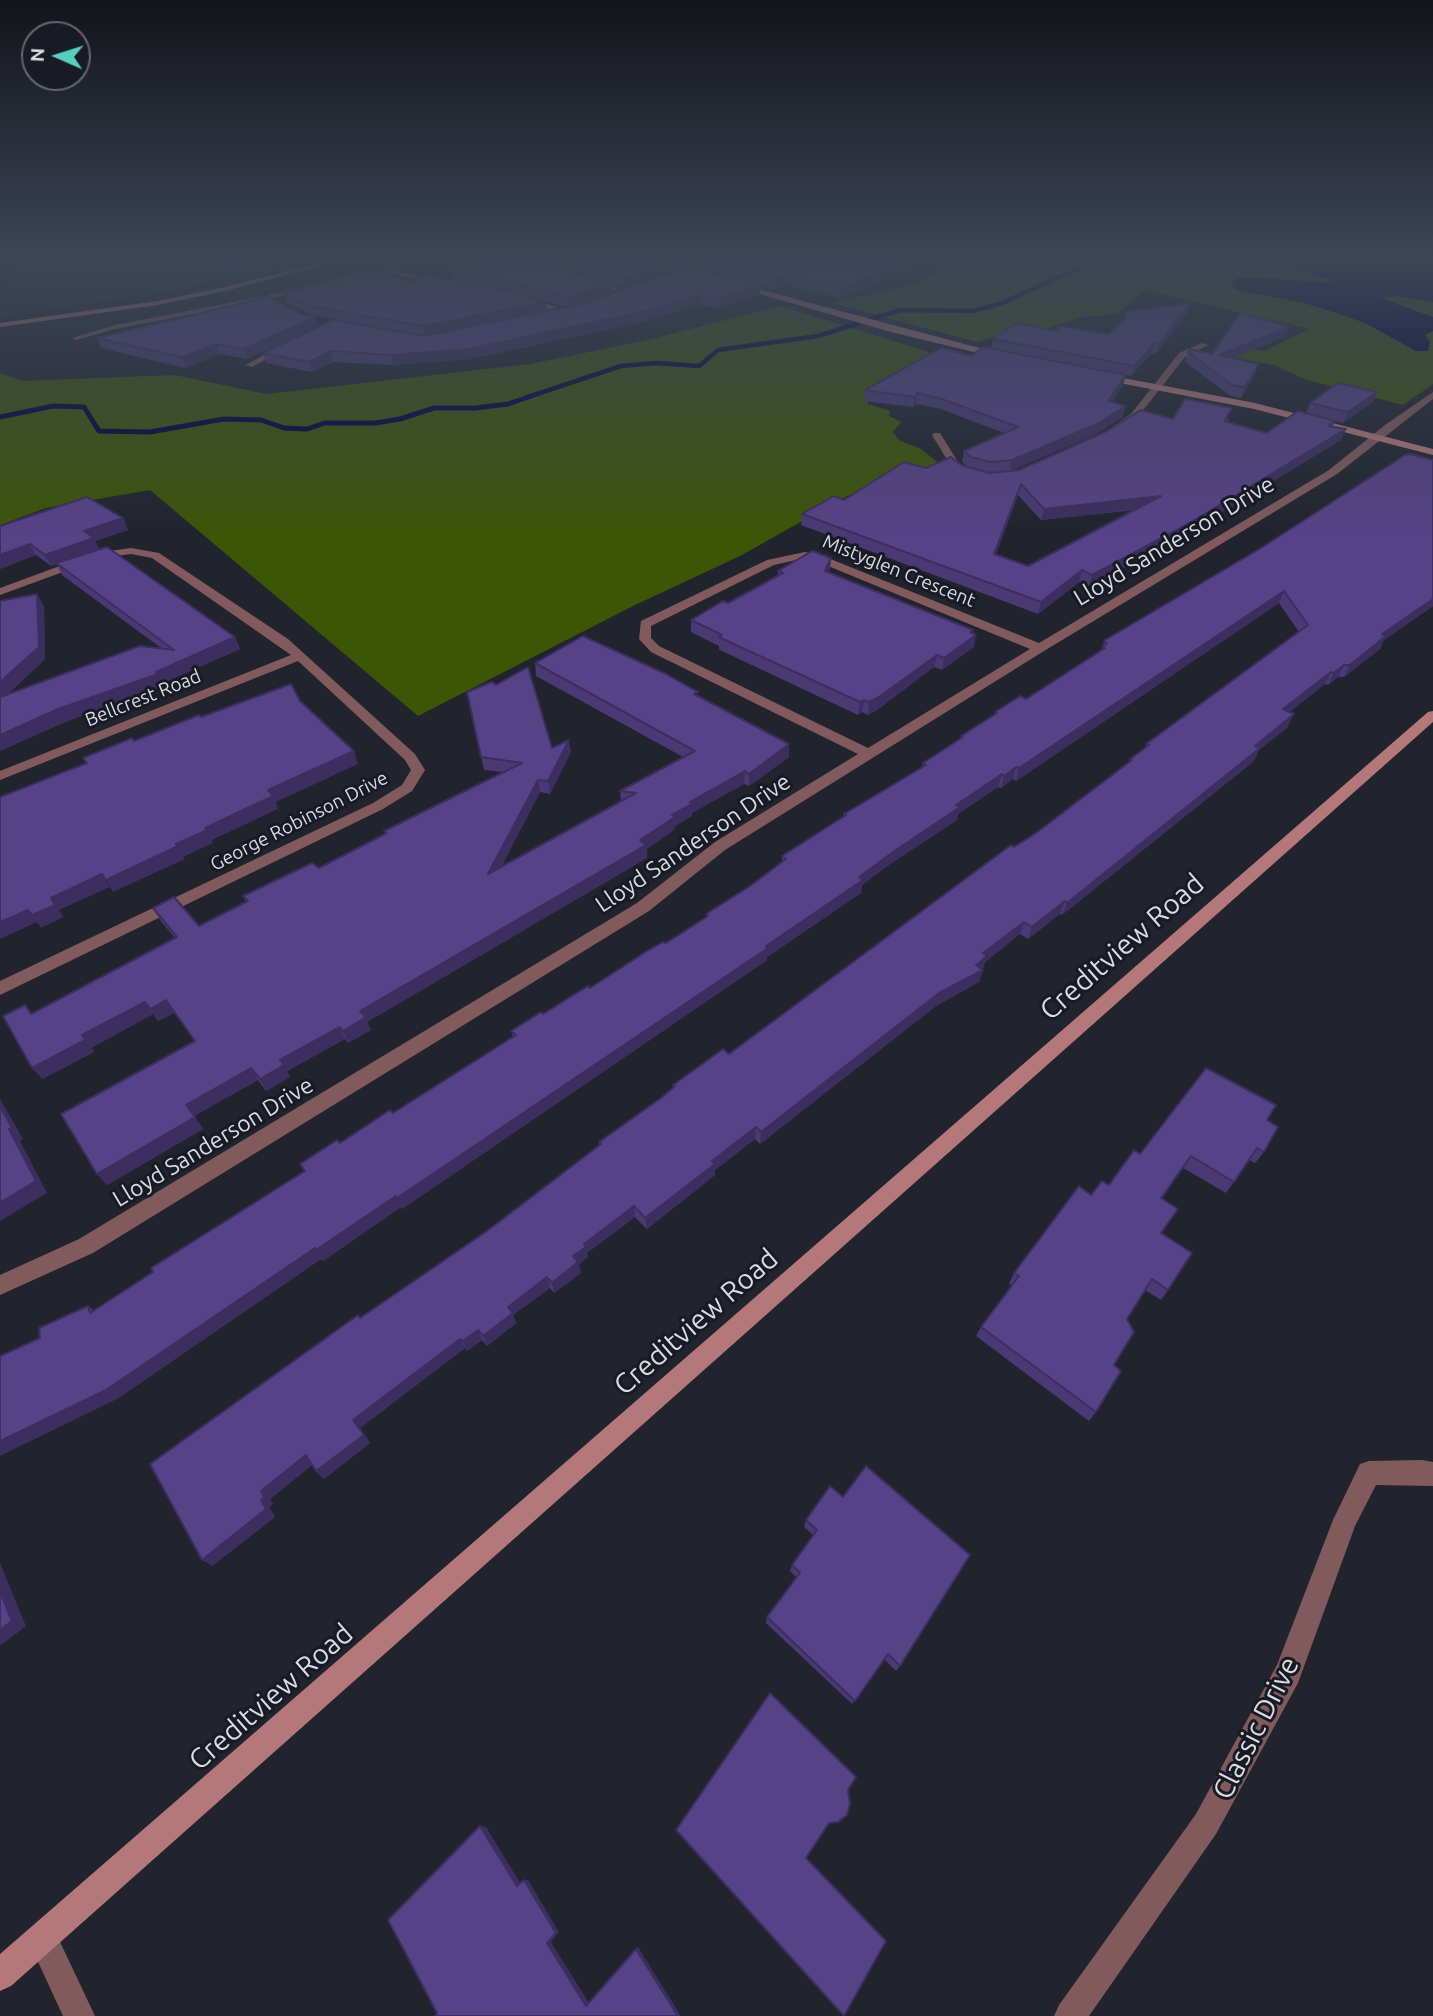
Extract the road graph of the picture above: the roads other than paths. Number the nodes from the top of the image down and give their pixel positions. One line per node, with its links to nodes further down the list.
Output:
1 (279, 350): 5 (street)
2 (975, 350): 4 (street)
3 (1193, 350): 7 (street)
4 (1009, 358)
5 (249, 365)
6 (1091, 374): 7 (street)
7 (1156, 387): 9 (street); 11 (street)
8 (1433, 395): 11 (street, Lloyd Sanderson Drive)
9 (1111, 431)
10 (937, 435): 13 (street)
11 (1377, 437): 12 (street); 15 (street, Lloyd Sanderson Drive)
12 (1433, 452)
13 (977, 477)
14 (0, 592): 16 (street, George Robinson Drive)
15 (1040, 648): 18 (street, Lloyd Sanderson Drive); 18 (street, Mistyglen Crescent)
16 (300, 656): 19 (street, Bellcrest Road); 20 (street, George Robinson Drive)
17 (1433, 715): 23 (street, Creditview Road)
18 (870, 755): 21 (street, Lloyd Sanderson Drive)
19 (0, 776)
20 (0, 989)
21 (0, 1285)
22 (1433, 1474): 26 (street, Classic Drive)
23 (42, 1938): 24 (street, Creditview Road); 25 (street)
24 (0, 1975)
25 (79, 2016)
26 (1070, 2016)

